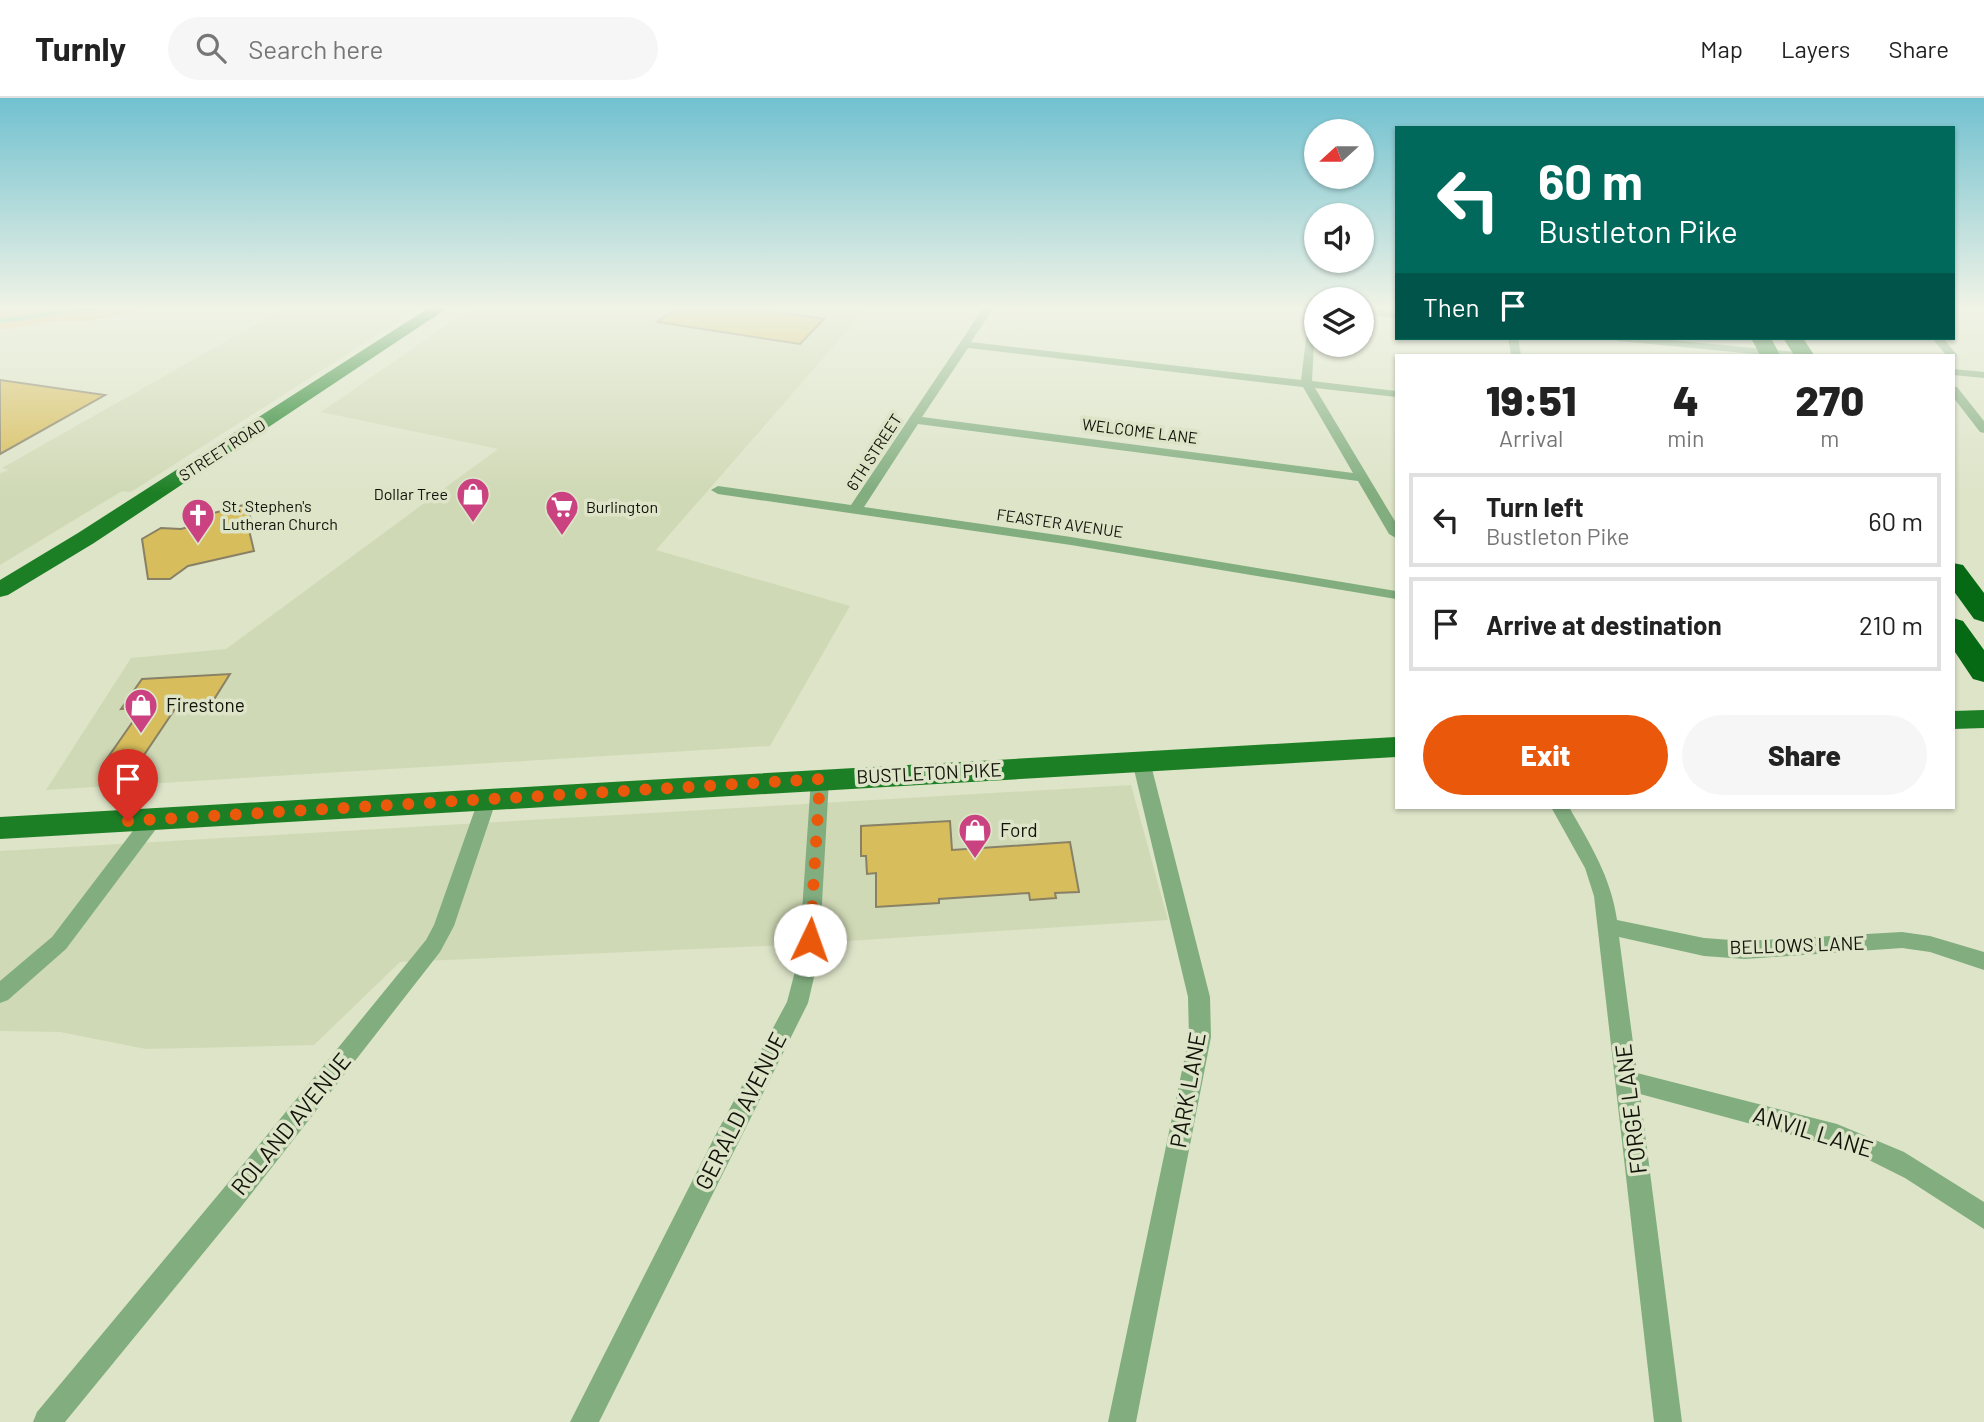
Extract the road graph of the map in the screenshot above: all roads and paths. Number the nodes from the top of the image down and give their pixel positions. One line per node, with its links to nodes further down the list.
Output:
1 (346, 369): 19 (main road, STREET ROAD)
2 (948, 369): 12 (street, 6TH STREET)
3 (1187, 369): 9 (street)
4 (1308, 369): 9 (street)
5 (1964, 369): 7 (street)
6 (1955, 372): 7 (street)
7 (1968, 373): 8 (street)
8 (1984, 375)
9 (1306, 382): 11 (street); 14 (street)
10 (1955, 392): 13 (street)
11 (1395, 394)
12 (913, 421): 14 (street, WELCOME LANE); 16 (street, 6TH STREET)
13 (1984, 429)
14 (1362, 478): 17 (street)
15 (718, 490): 16 (street, FEASTER AVENUE)
16 (855, 510): 20 (street, FEASTER AVENUE)
17 (1395, 532)
18 (1955, 574): 21 (highway)
19 (0, 590)
20 (1395, 596)
21 (1984, 613)
22 (1955, 630): 23 (highway)
23 (1984, 672)
24 (1395, 747): 25 (main road, BUSTLETON PIKE)
25 (1140, 761): 26 (main road, BUSTLETON PIKE); 38 (street, PARK LANE)
26 (820, 779): 27 (main road, BUSTLETON PIKE); 37 (street, GERALD AVENUE)
27 (488, 799): 29 (main road, BUSTLETON PIKE); 36 (street, ROLAND AVENUE)
28 (1561, 809): 31 (street, FORGE LANE)
29 (152, 820): 30 (main road, BUSTLETON PIKE); 33 (street)
30 (0, 828)
31 (1609, 927): 32 (street, BELLOWS LANE); 34 (street, FORGE LANE)
32 (1984, 961)
33 (0, 994)
34 (1628, 1082): 35 (street, ANVIL LANE); 39 (street, FORGE LANE)
35 (1984, 1217)
36 (47, 1422)
37 (584, 1422)
38 (1122, 1422)
39 (1668, 1422)

